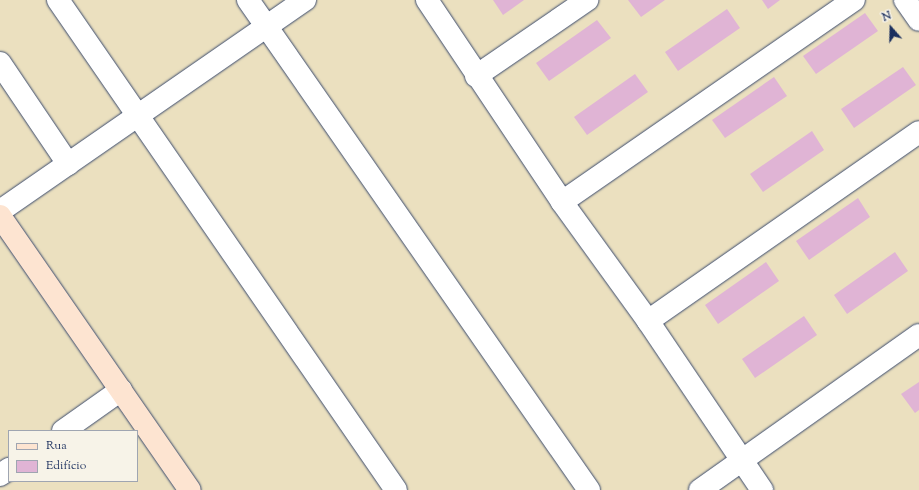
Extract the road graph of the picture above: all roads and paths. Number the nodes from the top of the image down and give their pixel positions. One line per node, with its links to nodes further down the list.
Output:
1 (58, 0): 12 (street)
2 (248, 0): 9 (street)
3 (305, 0): 9 (street)
4 (427, 0): 11 (street)
5 (587, 0): 11 (street)
6 (854, 0): 15 (street)
7 (905, 0): 8 (street)
8 (919, 20)
9 (267, 26): 12 (street); 25 (street)
10 (0, 63): 14 (street)
11 (476, 76): 15 (street)
12 (138, 116): 14 (street); 24 (street)
13 (919, 132): 18 (street)
14 (68, 164): 16 (street)
15 (562, 202): 18 (street)
16 (0, 211)
17 (0, 216): 20 (street)
18 (648, 321): 22 (street)
19 (919, 335): 22 (street)
20 (120, 390): 21 (street); 23 (street)
21 (64, 430)
22 (741, 461): 26 (street); 27 (street)
23 (190, 490)
24 (396, 490)
25 (589, 490)
26 (700, 490)
27 (762, 490)

